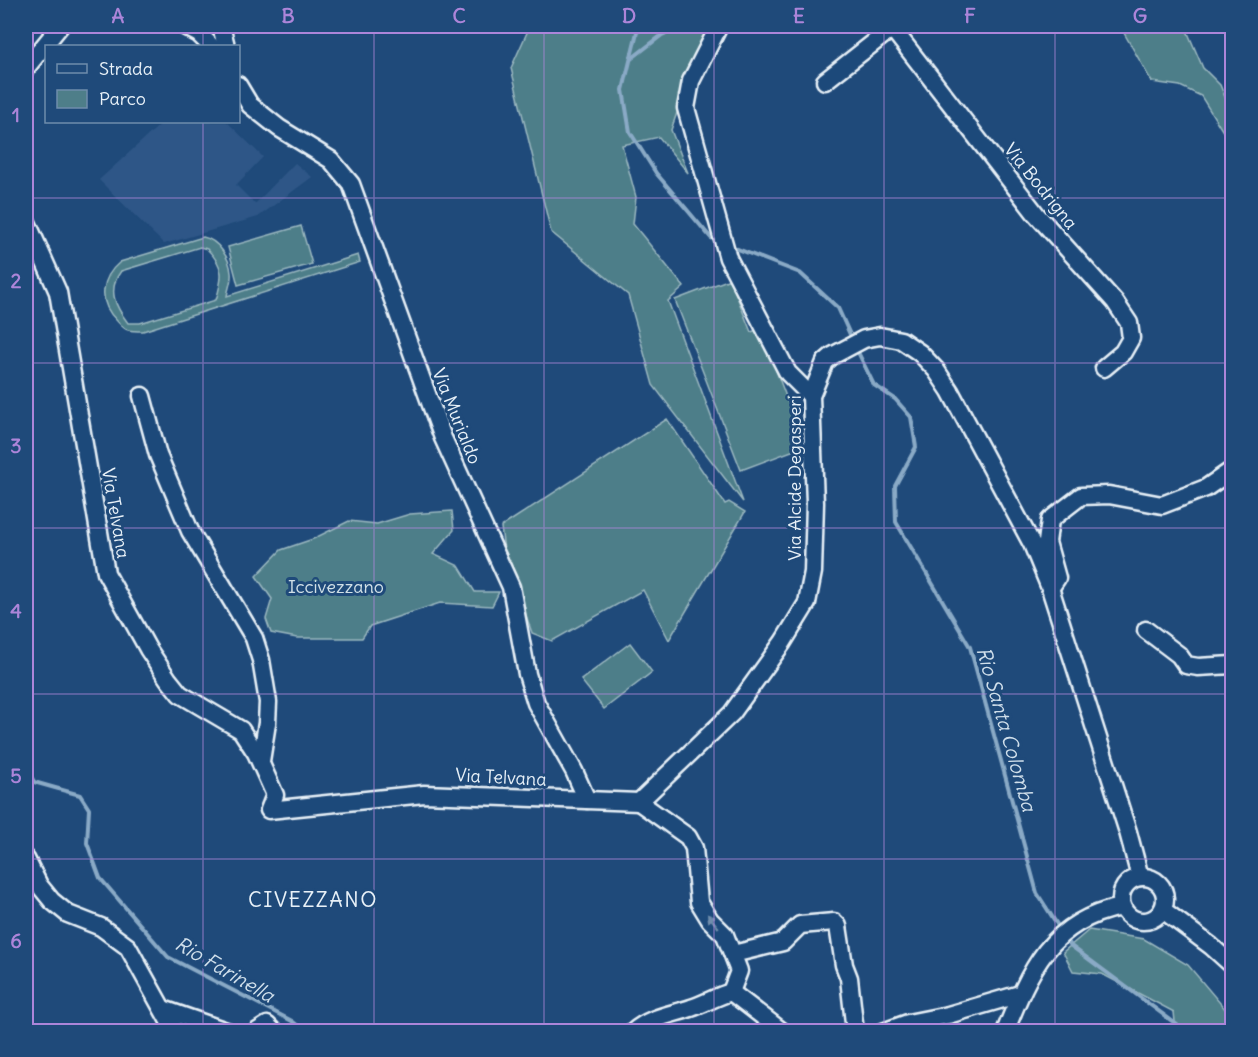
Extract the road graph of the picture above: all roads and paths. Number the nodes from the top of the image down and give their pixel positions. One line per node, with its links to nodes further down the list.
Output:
1 (60, 26): 8 (street)
2 (184, 26): 6 (street)
3 (221, 26): 7 (street)
4 (719, 26): 14 (street)
5 (894, 27): 9 (street, Via Bodrigna); 12 (street, Via Bodrigna)
6 (210, 45)
7 (226, 45)
8 (26, 68)
9 (825, 81)
10 (240, 88): 20 (street, Via Murialdo)
11 (26, 220): 19 (street, Via Telvana)
12 (1104, 368)
13 (142, 396): 19 (street)
14 (811, 396): 16 (street, Via Alcide Degasperi); 21 (street, Via Alcide Degasperi)
15 (1233, 470): 16 (street, Via Alcide Degasperi)
16 (1050, 588): 23 (street, Via Alcide Degasperi)
17 (1146, 630): 18 (street)
18 (1233, 664)
19 (261, 761): 20 (street, Via Telvana)
20 (587, 800): 21 (street, Via Telvana)
21 (639, 802): 26 (street, one-way to 21)
22 (26, 859): 30 (street)
23 (1140, 877): 24 (street); 25 (street)
24 (1113, 909): 25 (street); 29 (street)
25 (1163, 910): 27 (street)
26 (733, 954): 28 (street); 38 (street)
27 (1233, 965)
28 (731, 992): 32 (street); 37 (street)
29 (1020, 994): 31 (street); 41 (street)
30 (162, 1009): 33 (street); 34 (street)
31 (948, 1015): 39 (street); 40 (street)
32 (638, 1028)
33 (175, 1032)
34 (229, 1032)
35 (256, 1032): 36 (street)
36 (274, 1032)
37 (783, 1032)
38 (855, 1032)
39 (883, 1032)
40 (952, 1032)
41 (1005, 1032)

